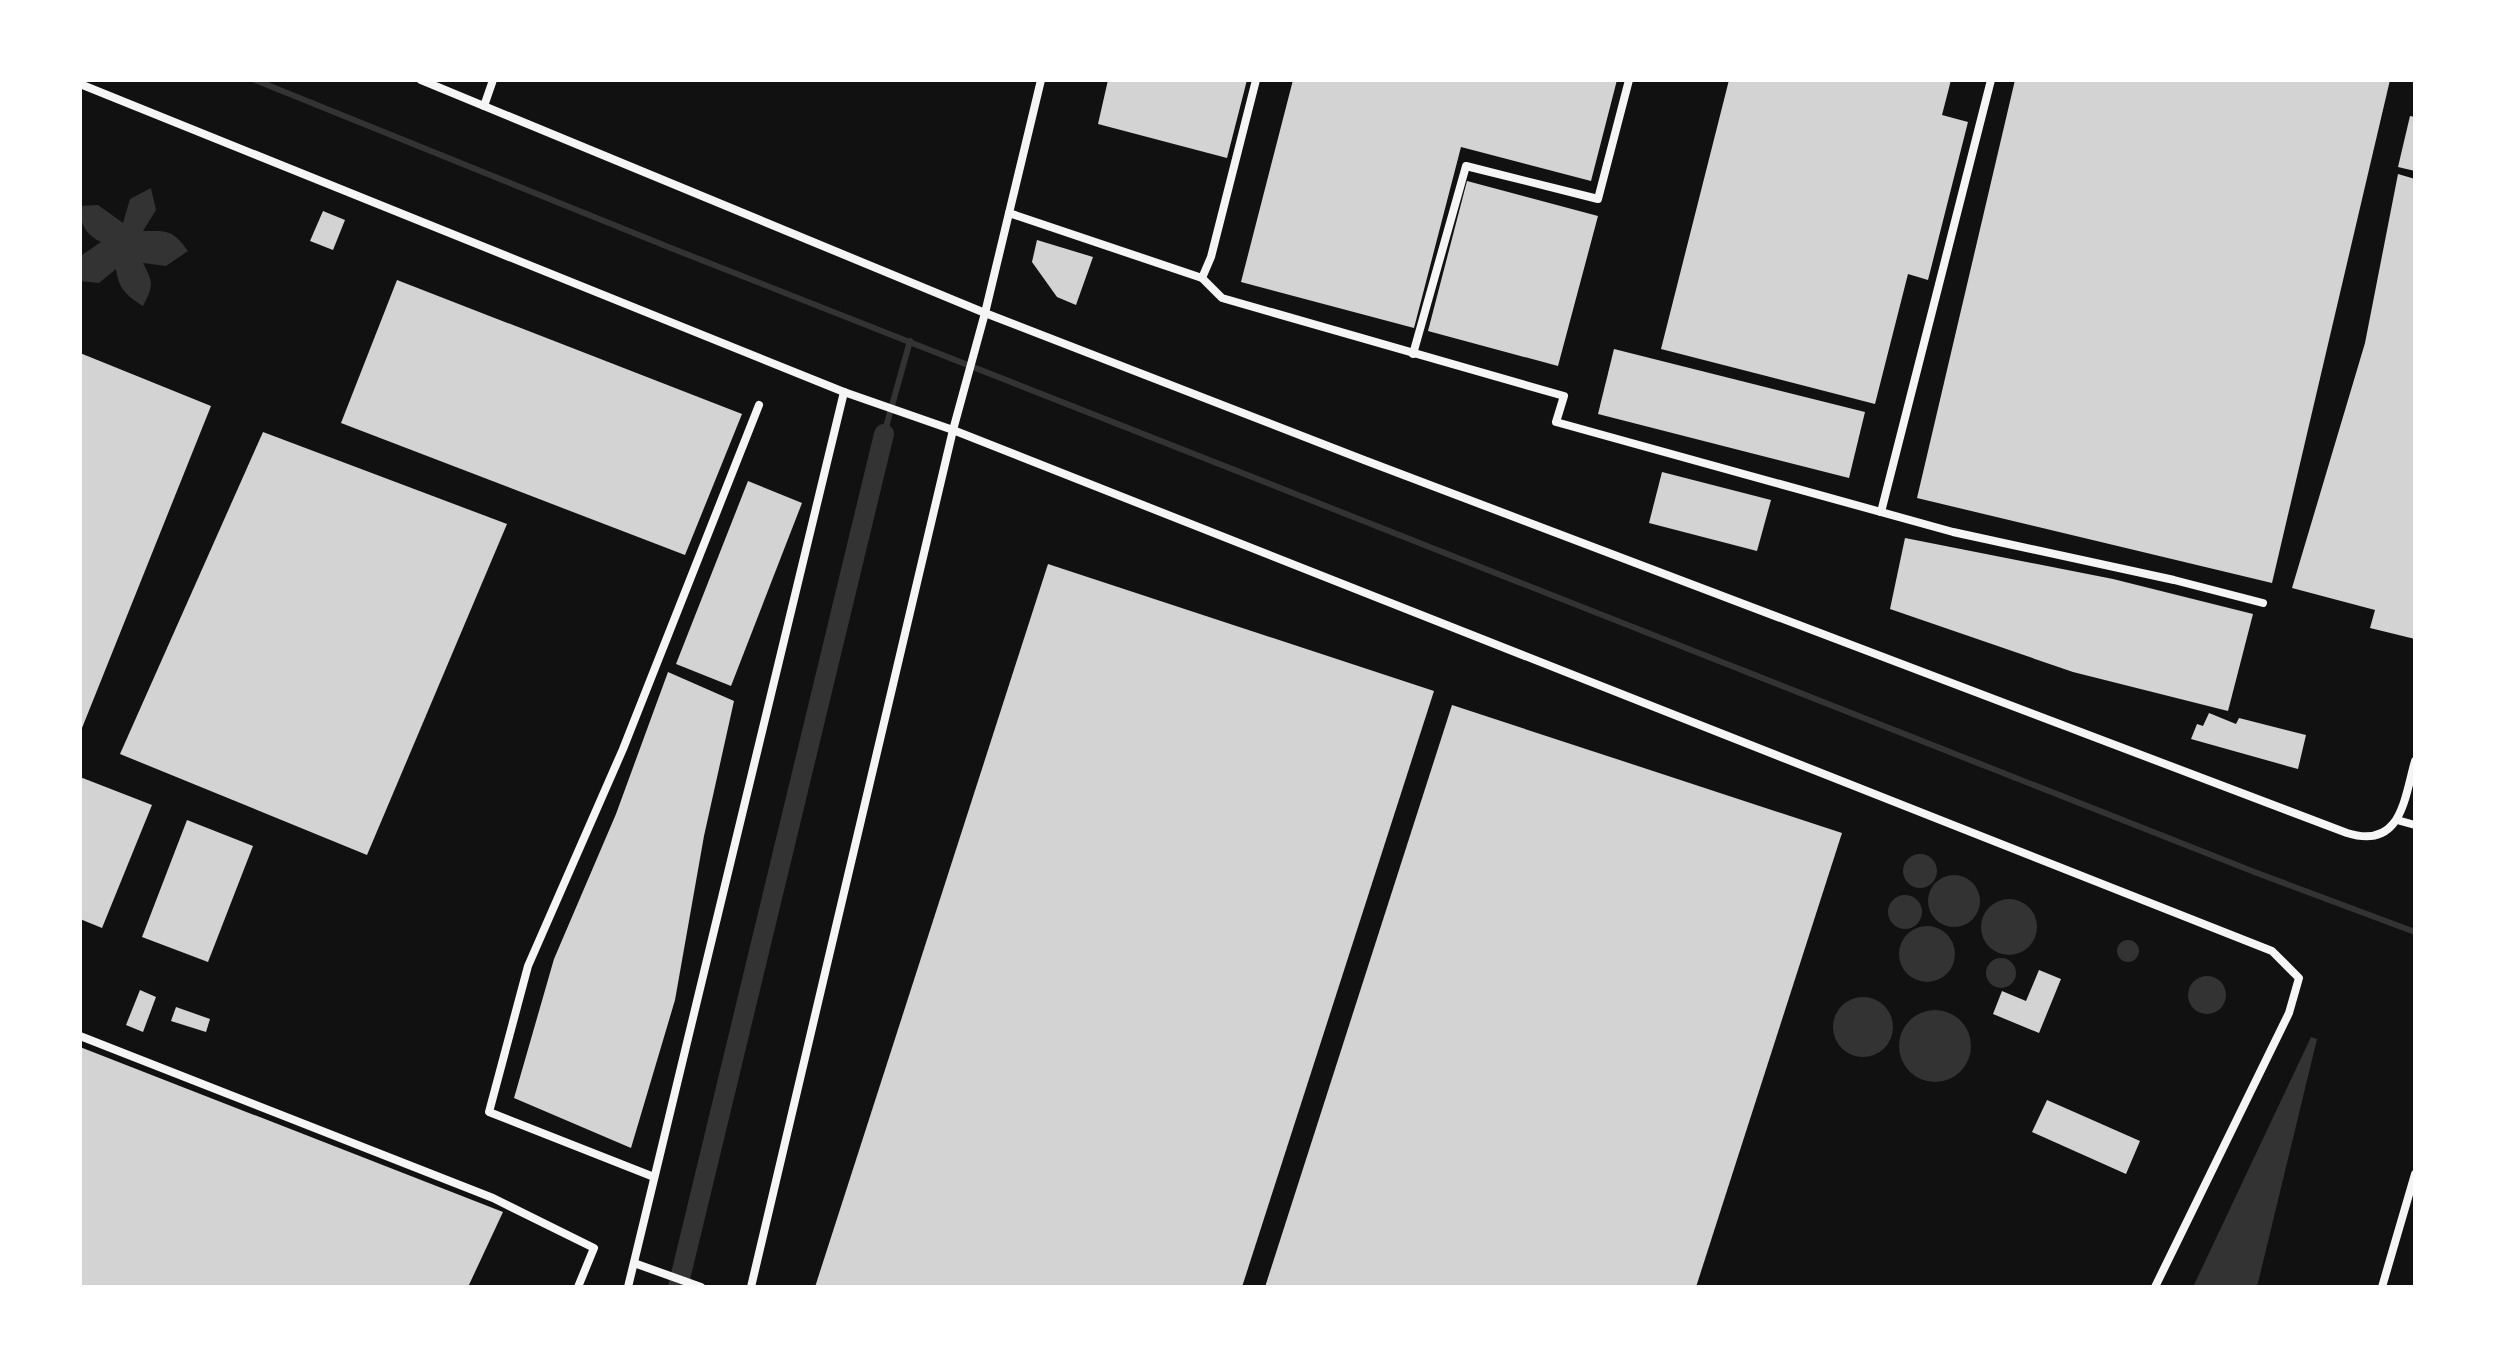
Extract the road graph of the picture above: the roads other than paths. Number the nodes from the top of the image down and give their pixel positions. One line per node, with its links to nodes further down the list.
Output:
1 (421, 80): 8 (street)
2 (493, 80): 8 (street)
3 (1041, 80): 9 (street)
4 (1256, 80): 10 (street)
5 (1629, 80): 12 (street)
6 (1991, 80): 16 (street)
7 (80, 84): 13 (street)
8 (484, 106): 11 (street)
9 (1009, 213): 10 (street); 11 (street)
10 (1202, 278): 12 (street)
11 (985, 313): 15 (street); 19 (street)
12 (1413, 354): 16 (street)
13 (844, 392): 15 (street); 23 (street)
14 (759, 405): 23 (street)
15 (953, 430): 28 (street); 29 (street)
16 (1881, 512): 17 (street)
17 (2263, 603)
18 (2415, 761): 19 (street)
19 (2399, 817): 20 (street)
20 (2415, 825)
21 (80, 1036): 25 (street)
22 (2415, 1174): 30 (street)
23 (654, 1177): 24 (street)
24 (634, 1263): 26 (street); 27 (street)
25 (578, 1287)
26 (628, 1287)
27 (701, 1287)
28 (751, 1287)
29 (2155, 1287)
30 (2382, 1287)

